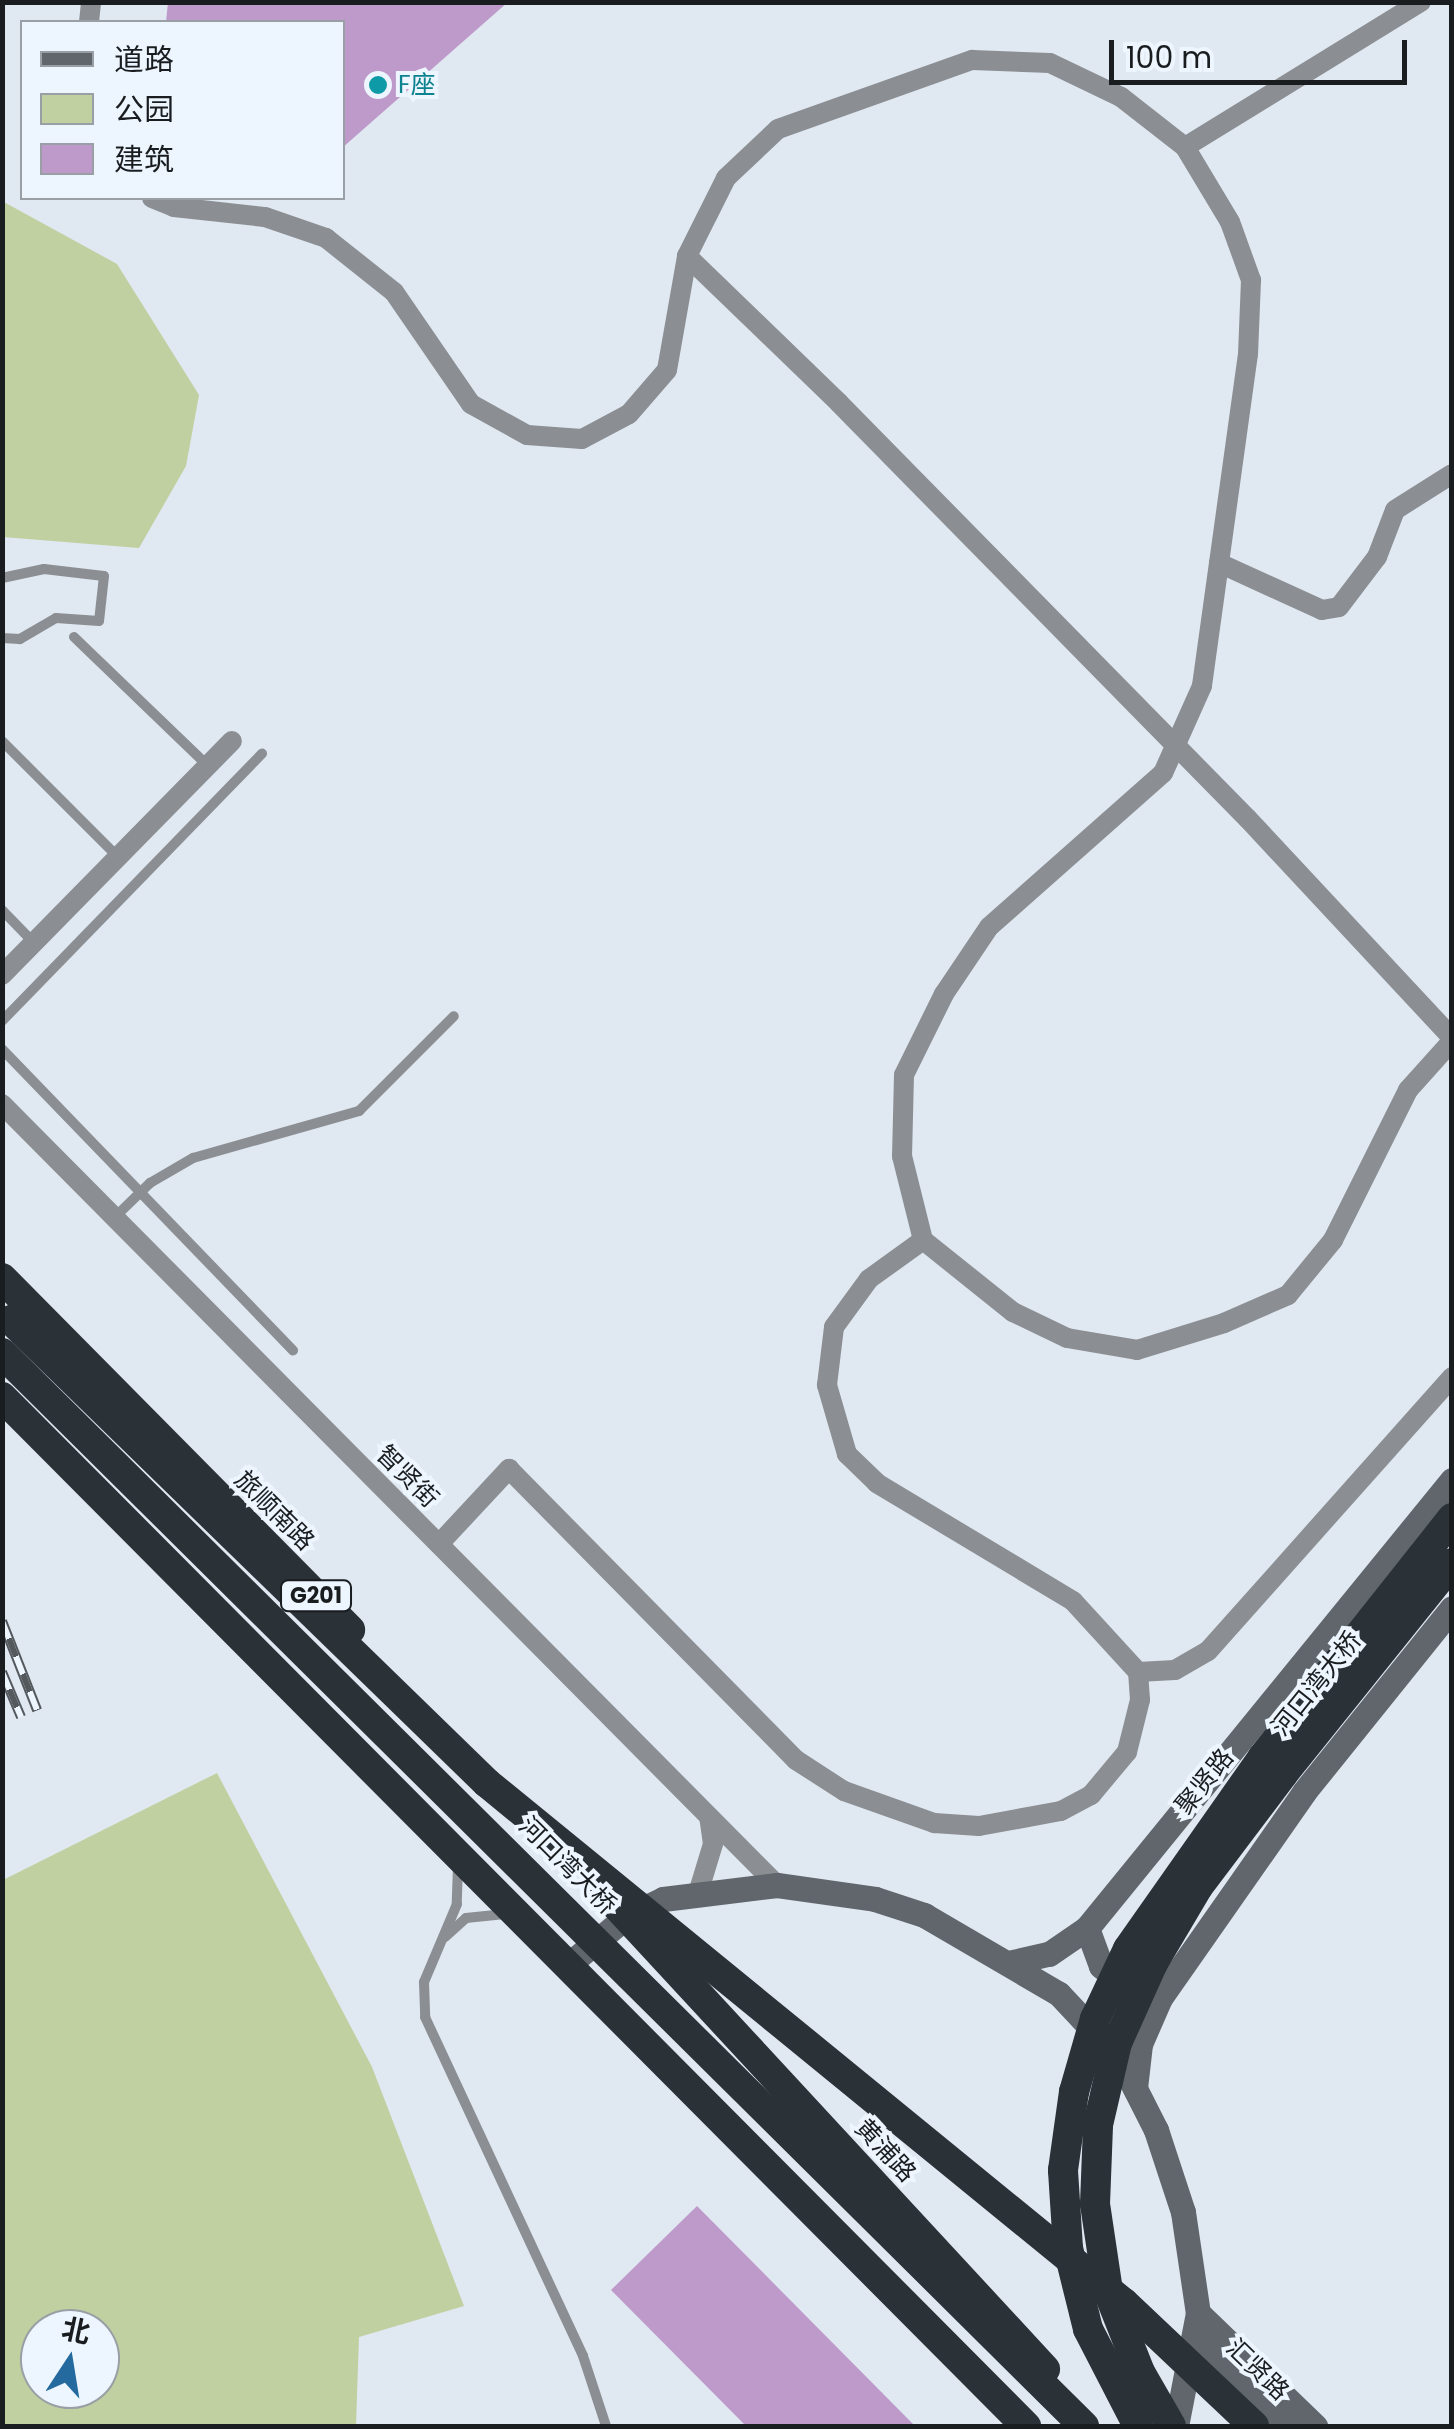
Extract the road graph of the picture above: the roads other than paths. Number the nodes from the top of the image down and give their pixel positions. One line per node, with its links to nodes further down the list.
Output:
1 (1421, 2): 2 (street)
2 (1184, 147): 4 (street); 6 (street)
3 (157, 200): 4 (street)
4 (687, 256): 20 (street, bridge)
5 (1452, 474): 6 (street)
6 (1219, 563): 25 (street)
7 (2, 578): 9 (lane)
8 (74, 637): 13 (lane)
9 (2, 638)
10 (2, 741): 14 (lane)
11 (232, 741): 13 (street)
12 (262, 754): 19 (lane)
13 (208, 766): 14 (street)
14 (118, 857): 16 (street)
15 (2, 910): 16 (lane)
16 (34, 943): 17 (street)
17 (2, 975)
18 (454, 1016): 23 (lane)
19 (2, 1020)
20 (1452, 1040): 25 (street)
21 (2, 1049): 23 (lane)
22 (2, 1104): 24 (street, 智贤街)
23 (141, 1192): 24 (lane); 28 (lane)
24 (115, 1217): 34 (street, 智贤街)
25 (923, 1240): 37 (street)
26 (2, 1278): 43 (highway, 旅顺南路 / G201)
27 (7, 1316): 58 (highway, 河口湾大桥, bridge)
28 (293, 1350)
29 (2, 1353): 54 (highway, 河口湾大桥, bridge)
30 (1452, 1378): 37 (street)
31 (2, 1397): 40 (highway)
32 (1452, 1480): 45 (main road, 聚贤路)
33 (1452, 1518): 35 (highway, 河口湾大桥)
34 (439, 1544): 37 (street); 39 (street, 智贤街)
35 (1441, 1553): 38 (highway, 河口湾大桥)
36 (1452, 1608): 49 (main road)
37 (1138, 1672)
38 (1273, 1766): 56 (highway, 河口湾大桥, bridge); 57 (highway, 河口湾大桥, bridge)
39 (709, 1817): 41 (street, 智贤街); 42 (street)
40 (452, 1851): 44 (highway); 46 (lane)
41 (776, 1885): 42 (main road); 47 (main road)
42 (700, 1890): 43 (main road)
43 (627, 1916): 48 (main road); 55 (highway, 黄浦路 / G201)
44 (518, 1917): 46 (lane); 48 (highway)
45 (1087, 1928): 47 (main road, 聚贤路); 49 (main road)
46 (438, 1946): 52 (lane)
47 (1013, 1962): 50 (main road)
48 (568, 1965): 53 (highway)
49 (1160, 1998): 50 (main road)
50 (1135, 2088): 51 (main road)
51 (1197, 2326): 57 (main road); 59 (main road, 汇贤路); 60 (main road, 汇贤路)
52 (606, 2426)
53 (1026, 2426)
54 (1084, 2426)
55 (1098, 2426)
56 (1138, 2426)
57 (1173, 2426)
58 (1254, 2426)
59 (1288, 2426)
60 (1315, 2426)

